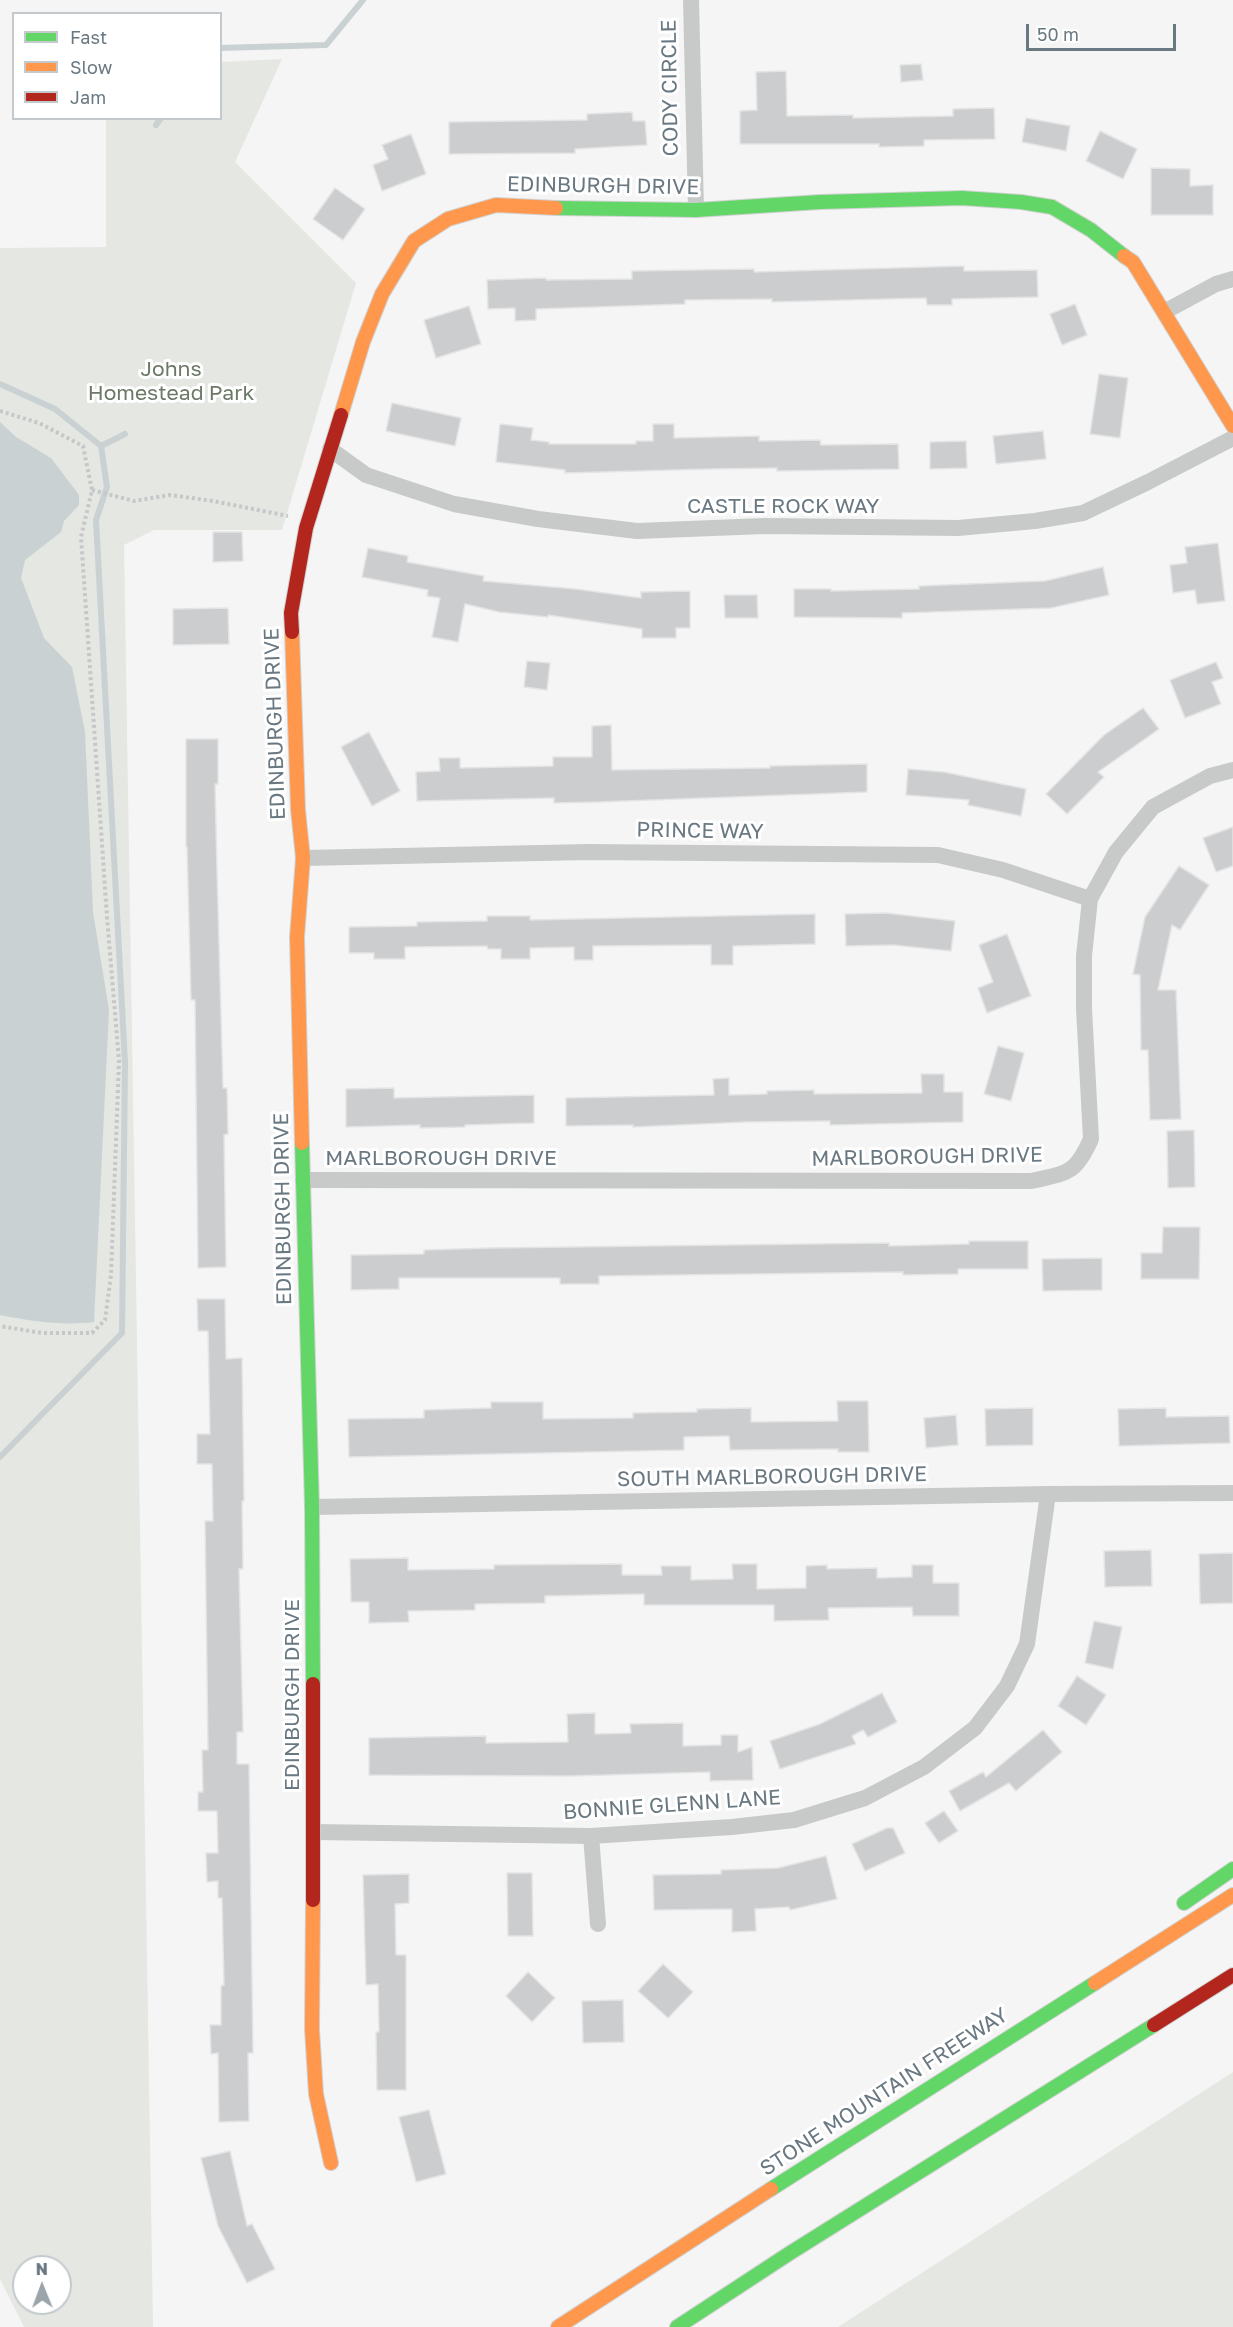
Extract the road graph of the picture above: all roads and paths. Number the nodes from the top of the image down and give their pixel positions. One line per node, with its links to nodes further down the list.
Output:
1 (691, 0): 2 (street, CODY CIRCLE)
2 (696, 210): 6 (main road, EDINBURGH DRIVE); 10 (main road, EDINBURGH DRIVE)
3 (1233, 268): 5 (street)
4 (1233, 279): 5 (street)
5 (1216, 284): 6 (street)
6 (1164, 312): 8 (main road, EDINBURGH DRIVE)
7 (0, 411): 11 (path)
8 (1233, 426)
9 (1233, 438): 10 (street, CASTLE ROCK WAY)
10 (330, 449): 12 (main road, EDINBURGH DRIVE)
11 (92, 490): 12 (path); 17 (path)
12 (309, 519): 14 (main road, EDINBURGH DRIVE)
13 (1233, 770): 15 (street, MARLBOROUGH DRIVE)
14 (303, 858): 15 (street, PRINCE WAY); 16 (main road, EDINBURGH DRIVE)
15 (1090, 899): 16 (street, MARLBOROUGH DRIVE)
16 (303, 1180): 20 (main road, EDINBURGH DRIVE)
17 (0, 1326)
18 (1233, 1493): 19 (street, SOUTH MARLBOROUGH DRIVE)
19 (1048, 1494): 20 (street, SOUTH MARLBOROUGH DRIVE); 22 (street, BONNIE GLENN LANE)
20 (312, 1507): 21 (main road, EDINBURGH DRIVE)
21 (314, 1832): 22 (street, BONNIE GLENN LANE); 29 (main road, EDINBURGH DRIVE)
22 (591, 1836): 26 (street)
23 (1233, 1869): 25 (main road)
24 (1233, 1895): 30 (main road, STONE MOUNTAIN FREEWAY)
25 (1174, 1910)
26 (598, 1924)
27 (1233, 1975): 32 (main road)
28 (1066, 1985): 30 (main road)
29 (331, 2163)
30 (810, 2164): 31 (main road, STONE MOUNTAIN FREEWAY)
31 (558, 2327)
32 (677, 2327)

